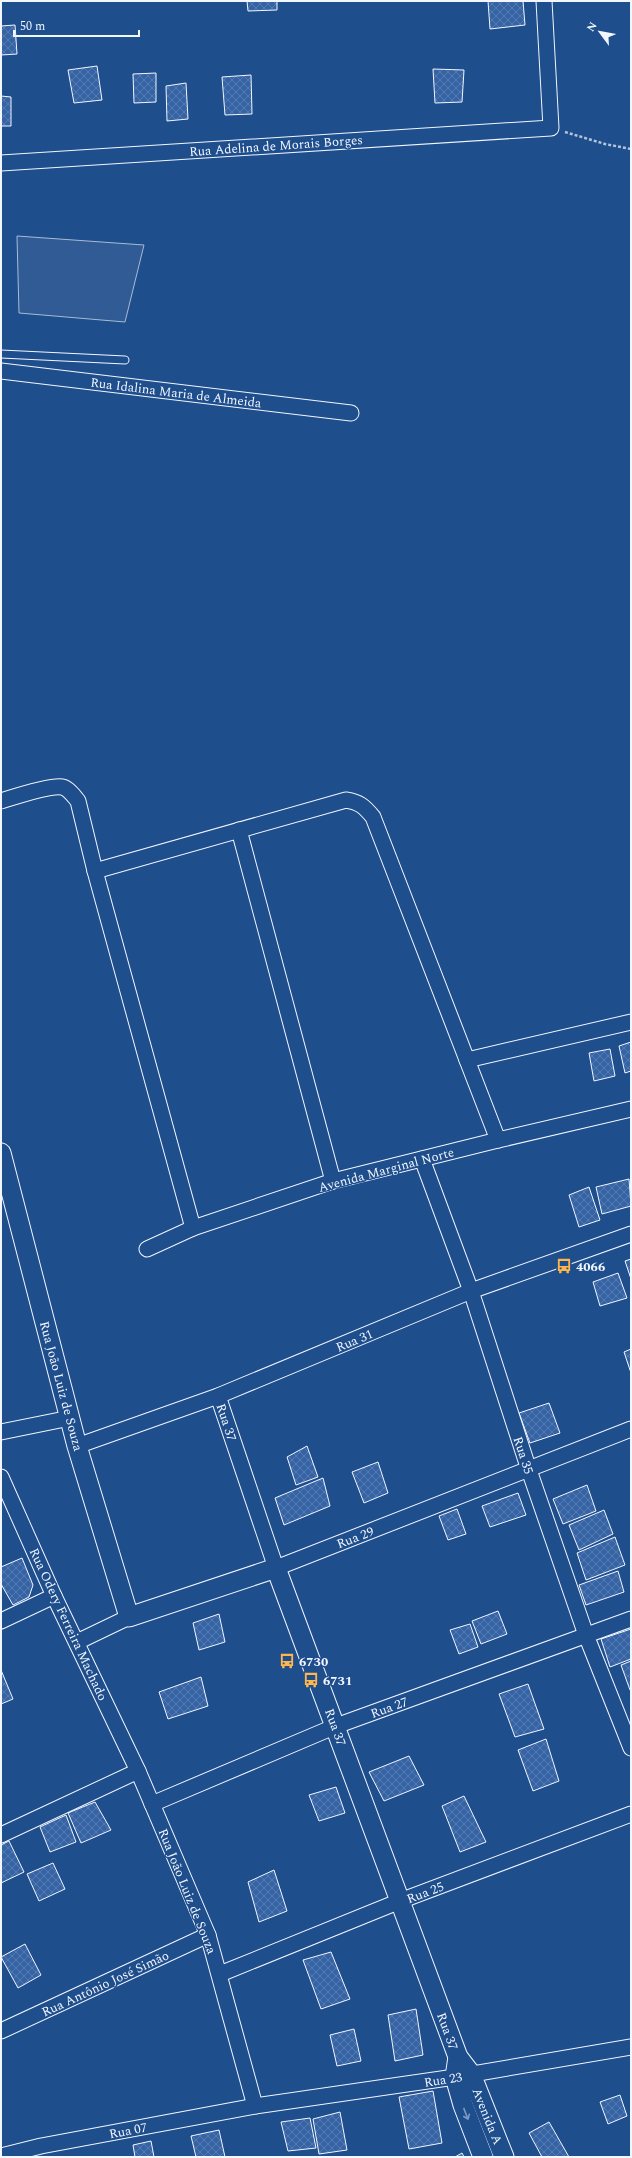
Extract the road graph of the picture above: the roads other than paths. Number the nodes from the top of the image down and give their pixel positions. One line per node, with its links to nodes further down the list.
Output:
1 (544, 1): 2 (street, Rua Adelina de Morais Borges)
2 (1, 163)
3 (1, 354): 4 (lane)
4 (125, 360)
5 (1, 371): 6 (street, Rua Idalina Maria de Almeida)
6 (351, 413)
7 (1, 800): 9 (street)
8 (239, 830): 9 (street); 11 (street); 16 (street)
9 (95, 871): 17 (street)
10 (631, 1022): 11 (street)
11 (467, 1060): 13 (street)
12 (631, 1110): 13 (street, Avenida Marginal Norte)
13 (498, 1140): 15 (street, Avenida Marginal Norte)
14 (1, 1153): 22 (street, Rua João Luiz de Souza)
15 (422, 1159): 16 (street, Avenida Marginal Norte); 20 (street, Rua 35)
16 (333, 1181): 17 (street, Avenida Marginal Norte)
17 (192, 1228): 19 (street, Avenida Marginal Norte)
18 (631, 1234): 20 (street, Rua 31)
19 (146, 1249)
20 (471, 1291): 21 (street, Rua 31); 26 (street, Rua 35)
21 (218, 1396): 25 (street, Rua 31); 28 (street, Rua 37)
22 (70, 1418): 24 (street); 25 (street, Rua João Luiz de Souza)
23 (631, 1429): 26 (street, Rua 29)
24 (1, 1432)
25 (77, 1446): 30 (street, Rua João Luiz de Souza)
26 (529, 1470): 28 (street, Rua 29); 33 (street, Rua 35)
27 (1, 1477): 29 (street, Rua Odery Ferreira Machado)
28 (276, 1568): 30 (street, Rua 29); 35 (street, Rua 37)
29 (54, 1596): 32 (street); 34 (street, Rua Odery Ferreira Machado)
30 (129, 1617): 34 (street, Rua 29)
31 (631, 1619): 33 (street, Rua 27)
32 (1, 1621)
33 (586, 1635): 35 (street, Rua 27); 36 (street, Rua 35)
34 (77, 1642): 37 (street, Rua Odery Ferreira Machado)
35 (336, 1726): 38 (street, Rua 27); 41 (street, Rua 37)
36 (631, 1748)
37 (138, 1771): 38 (street, Rua João Luiz de Souza); 40 (street)
38 (152, 1804): 42 (street, Rua João Luiz de Souza)
39 (631, 1814): 41 (street, Rua 25)
40 (1, 1835)
41 (400, 1901): 43 (street, Rua 25); 46 (street, Rua 37)
42 (208, 1935): 43 (street, Rua João Luiz de Souza); 44 (street, Rua Antônio José Simão)
43 (220, 1974): 47 (street, Rua João Luiz de Souza)
44 (1, 2031)
45 (631, 2047): 46 (street, Rua 23)
46 (463, 2076): 47 (street, Rua 23); 50 (street, Avenida A, one-way to 50); 51 (street, Avenida A)
47 (255, 2106): 48 (street, Rua 07)
48 (44, 2152): 49 (street, Rua 07)
49 (1, 2156)
50 (482, 2157)
51 (504, 2157)

